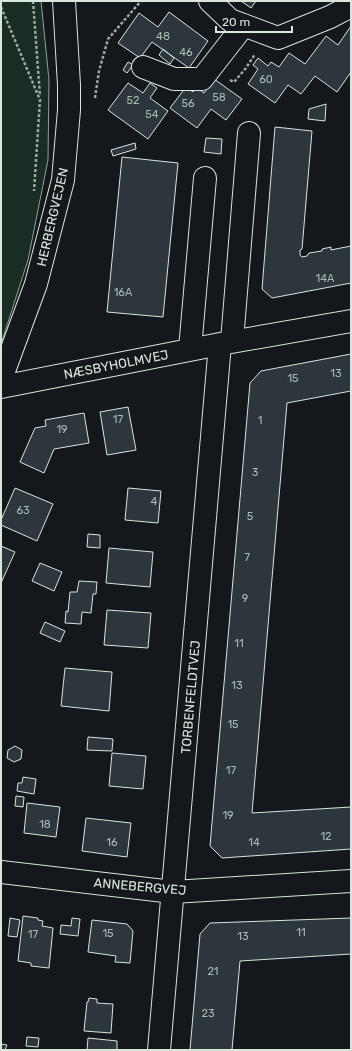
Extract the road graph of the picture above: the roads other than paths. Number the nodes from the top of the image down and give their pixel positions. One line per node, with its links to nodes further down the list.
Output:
1 (64, 1): 11 (street, HERBERGVEJEN)
2 (210, 1): 4 (street)
3 (351, 6): 4 (street)
4 (244, 25): 5 (street)
5 (143, 67)
6 (249, 133): 9 (street)
7 (205, 178): 10 (street)
8 (351, 321): 9 (street, NÆSBYHOLMVEJ)
9 (226, 343): 10 (street, NÆSBYHOLMVEJ); 15 (street, TORBENFELDTVEJ)
10 (190, 349): 12 (street, NÆSBYHOLMVEJ)
11 (1, 379)
12 (1, 387)
13 (1, 872): 15 (street, ANNEBERGVEJ)
14 (351, 881): 15 (street, ANNEBERGVEJ)
15 (173, 892): 16 (street, TORBENFELDTVEJ)
16 (159, 1050)

